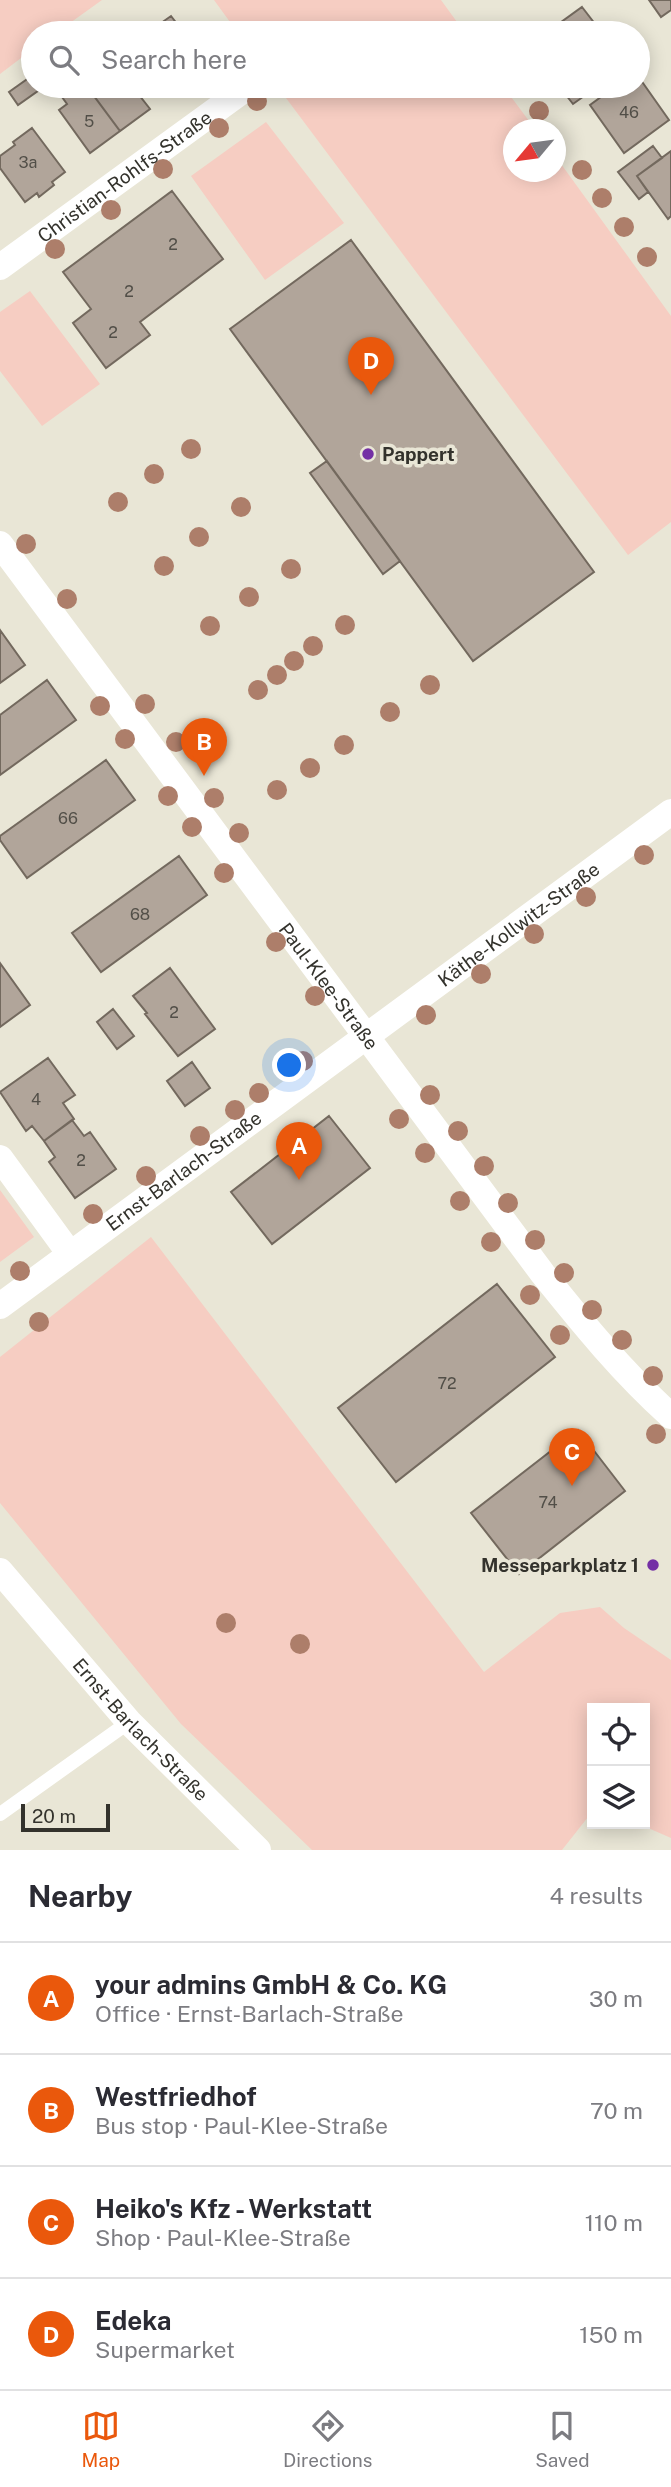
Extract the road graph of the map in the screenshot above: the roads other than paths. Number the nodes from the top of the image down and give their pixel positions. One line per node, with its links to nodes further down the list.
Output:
1 (232, 98): 2 (street, Christian-Rohlfs-Straße)
2 (0, 267)
3 (0, 544): 5 (street, Paul-Klee-Straße)
4 (671, 812): 5 (street, Käthe-Kollwitz-Straße)
5 (366, 1038): 7 (street, Ernst-Barlach-Straße); 9 (street, Paul-Klee-Straße)
6 (0, 1158): 7 (street)
7 (70, 1254): 8 (street, Ernst-Barlach-Straße)
8 (0, 1306)
9 (671, 1416)
10 (0, 1570): 11 (street, Ernst-Barlach-Straße)
11 (129, 1722): 12 (lane); 13 (street, Ernst-Barlach-Straße)
12 (0, 1814)
13 (258, 1850)

